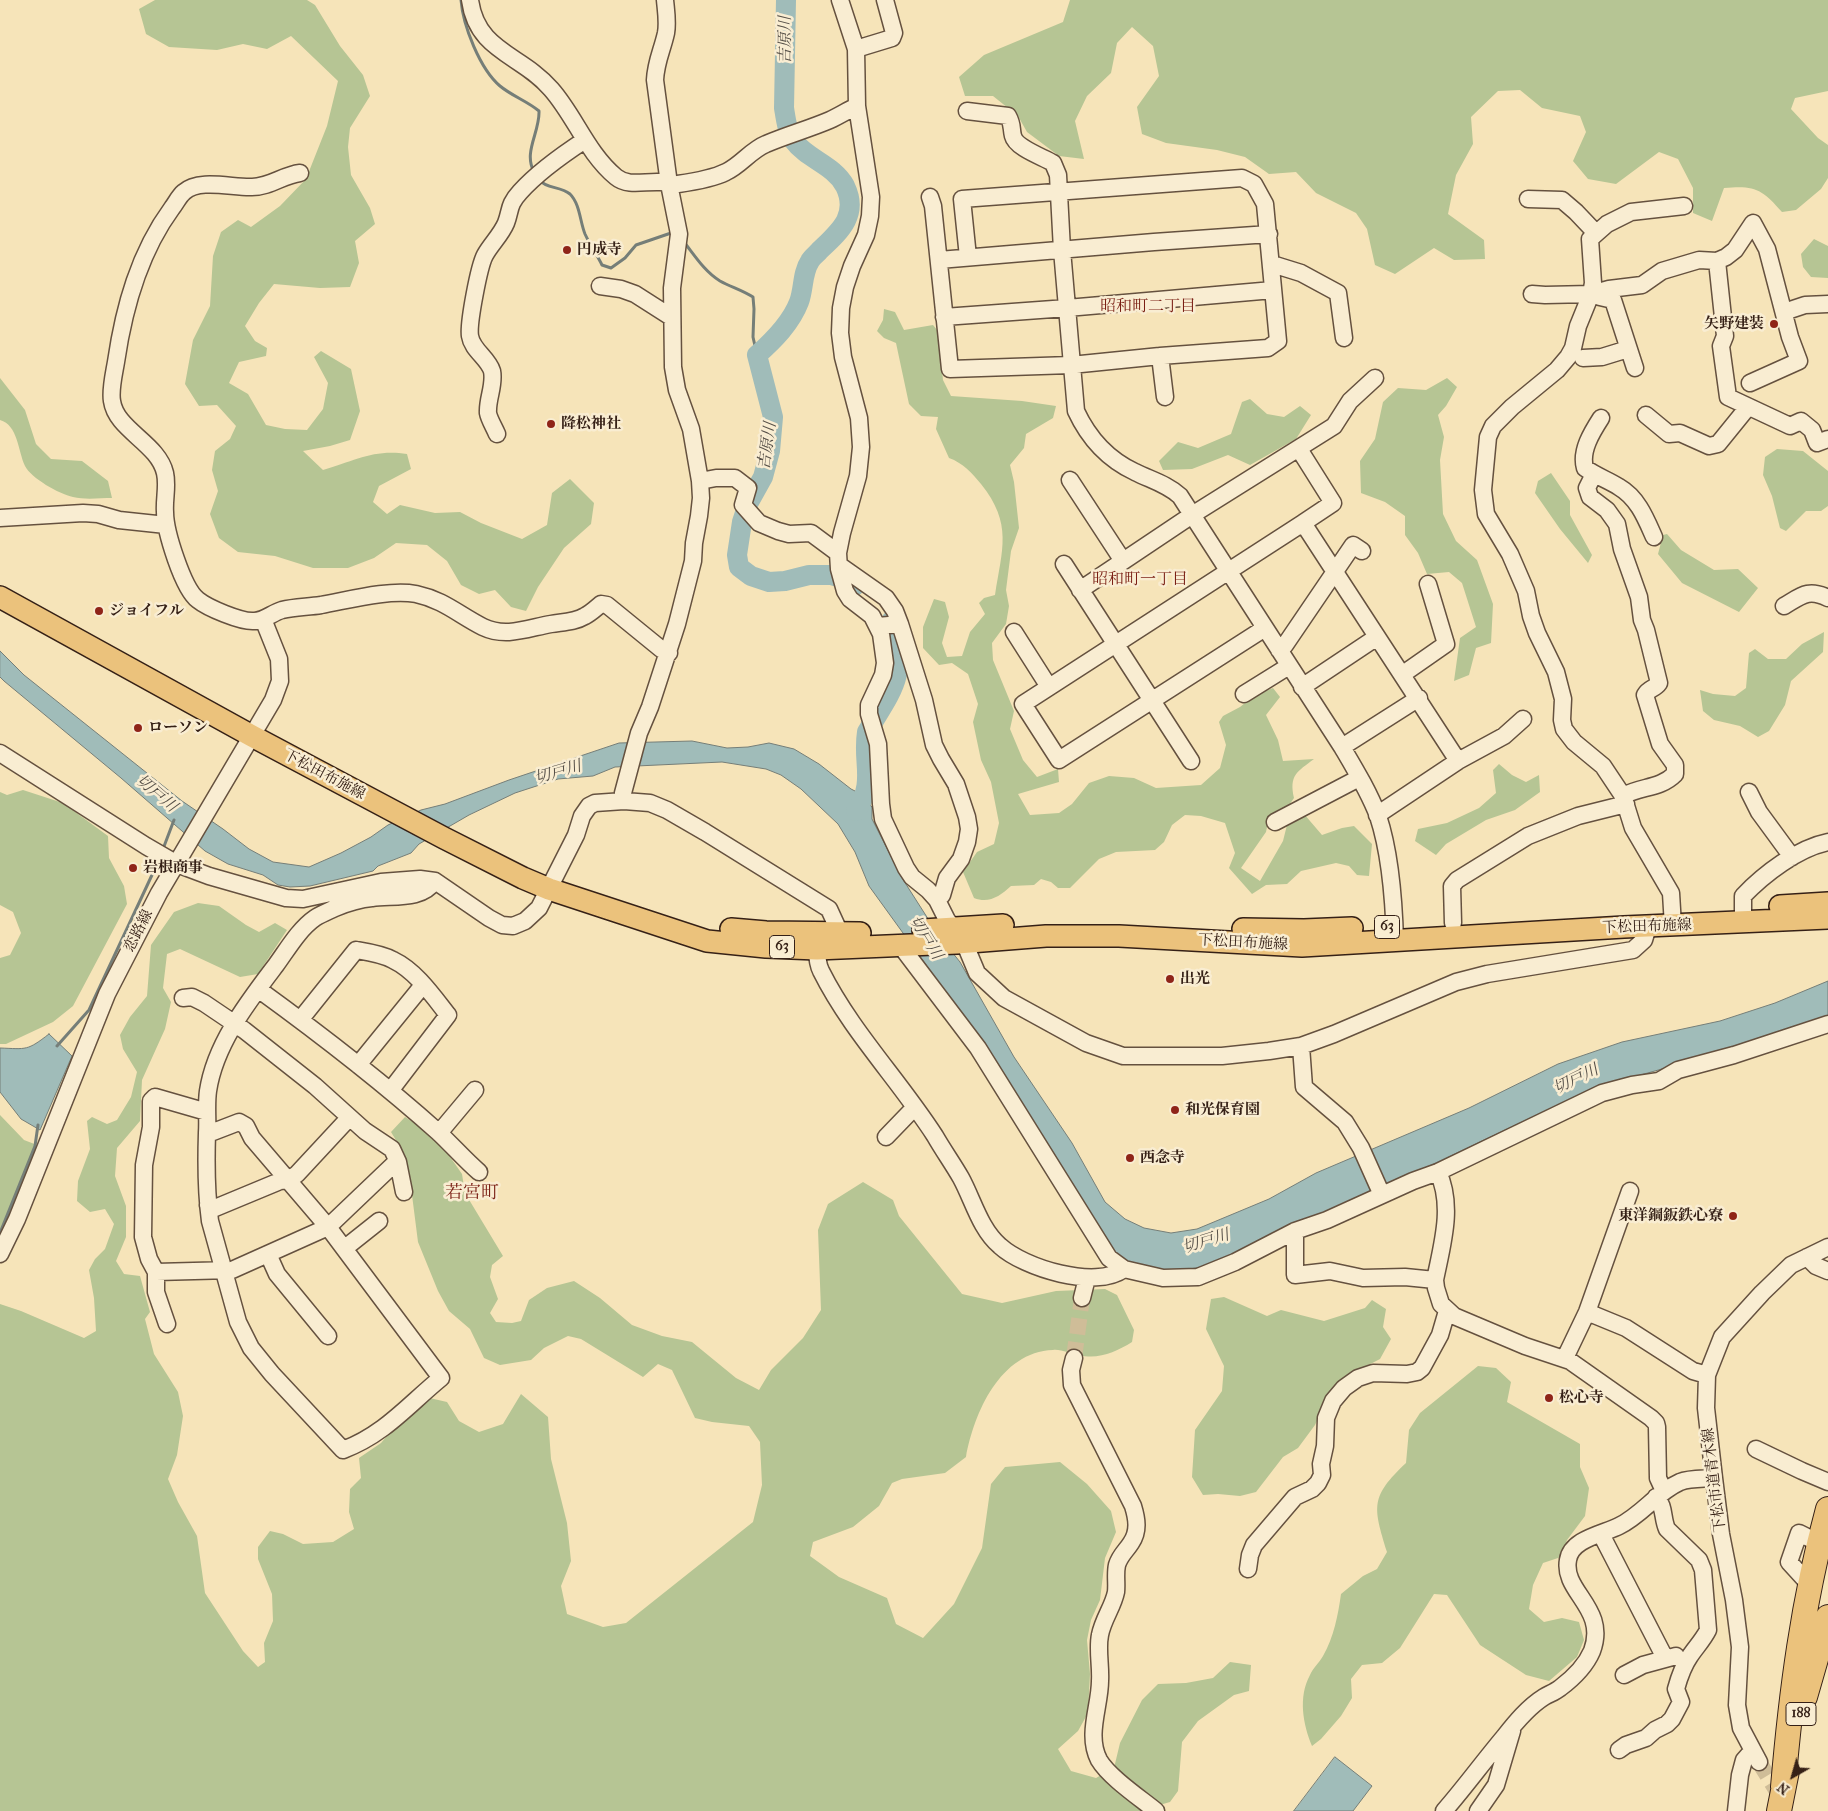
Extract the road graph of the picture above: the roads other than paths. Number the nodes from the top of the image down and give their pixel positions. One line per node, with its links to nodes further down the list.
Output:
1 (470, 0): 8 (street)
2 (665, 0): 10 (street)
3 (840, 0): 5 (street)
4 (885, 0): 5 (street)
5 (856, 49): 6 (street)
6 (857, 106): 10 (street); 56 (street)
7 (967, 110): 11 (street)
8 (585, 140): 10 (street); 43 (street)
9 (300, 173): 52 (street)
10 (669, 184): 29 (street)
11 (1058, 191): 16 (street); 17 (street); 18 (street)
12 (930, 197): 19 (street)
13 (1528, 198): 15 (street)
14 (1684, 206): 15 (street)
15 (1595, 232): 24 (street)
16 (1269, 234): 17 (street); 21 (street)
17 (1062, 250): 18 (street); 27 (street)
18 (968, 257): 19 (street)
19 (938, 260): 30 (street)
20 (1717, 260): 24 (street); 28 (street); 40 (street)
21 (1272, 264): 23 (street); 31 (street)
22 (600, 286): 29 (street)
23 (1273, 290): 27 (street); 33 (street)
24 (1593, 293): 25 (street); 32 (street); 89 (street)
25 (1532, 294)
26 (1828, 304): 28 (street)
27 (1067, 308): 30 (street); 35 (street)
28 (1784, 312): 38 (street)
29 (671, 317): 48 (street)
30 (944, 317): 35 (street)
31 (1344, 338)
32 (1628, 349): 34 (street); 36 (street)
33 (1160, 356): 35 (street); 39 (street)
34 (1583, 358)
35 (1071, 365): 49 (street)
36 (1635, 368)
37 (1375, 378): 45 (street)
38 (1750, 383)
39 (1165, 397)
40 (1748, 407): 41 (street); 44 (street)
41 (1646, 415)
42 (1601, 418): 46 (street)
43 (497, 434)
44 (1828, 439)
45 (1299, 449): 49 (street); 51 (street)
46 (1594, 474): 53 (street); 89 (street)
47 (1070, 480): 55 (street)
48 (700, 481): 56 (street); 73 (street)
49 (1192, 515): 55 (street); 59 (street)
50 (0, 518): 52 (street)
51 (1303, 523): 58 (street); 59 (street)
52 (166, 526): 65 (street)
53 (1654, 537)
54 (1362, 551): 58 (street)
55 (1123, 561): 61 (street)
56 (839, 562): 66 (street); 67 (street)
57 (1064, 564): 61 (street)
58 (1335, 570): 70 (street); 72 (street)
59 (1228, 572): 68 (street); 71 (street)
60 (1428, 584): 75 (street)
61 (1080, 590): 71 (street)
62 (0, 597): 82 (main road, 下松田布施線 / 63)
63 (1828, 598): 64 (street)
64 (1784, 606)
65 (263, 619): 73 (street); 82 (street, 恋路線)
66 (900, 624): 67 (street); 98 (street)
67 (878, 626): 98 (street)
68 (1265, 628): 72 (street); 80 (street)
69 (1014, 632): 76 (street)
70 (1378, 637): 75 (street); 77 (street)
71 (1116, 644): 76 (street); 80 (street)
72 (1279, 650): 74 (street)
73 (669, 652): 90 (street)
74 (1289, 666): 77 (street); 78 (street)
75 (1403, 674): 79 (street)
76 (1049, 687): 80 (street)
77 (1302, 687): 83 (street)
78 (1244, 694)
79 (1419, 698): 83 (street); 86 (street)
80 (1152, 700): 85 (street)
81 (1523, 719): 86 (street)
82 (252, 736): 95 (street, 恋路線); 97 (main road, 下松田布施線 / 63)
83 (1342, 748): 87 (street)
84 (0, 753): 95 (street)
85 (1191, 761)
86 (1458, 761): 91 (street)
87 (1360, 778): 91 (street); 92 (street)
88 (1749, 792): 94 (street)
89 (1625, 800): 102 (street); 103 (street)
90 (624, 801): 97 (street); 109 (street)
91 (1377, 815): 105 (street)
92 (1275, 822)
93 (1828, 842): 94 (street)
94 (1792, 857): 100 (street)
95 (177, 864): 96 (street); 139 (street, 恋路線)
96 (435, 881): 97 (street); 111 (street)
97 (549, 889): 108 (main road, 下松田布施線 / 63)
98 (937, 900): 106 (street)
99 (1828, 903): 100 (main road, 下松田布施線 / 63)
100 (1743, 915): 101 (main road, 下松田布施線 / 63); 102 (main road, 下松田布施線 / 63)
101 (1828, 918)
102 (1672, 919): 103 (main road, 下松田布施線 / 63); 104 (main road, 下松田布施線 / 63)
103 (1454, 923): 105 (main road, 下松田布施線 / 63)
104 (1648, 927): 105 (main road, 下松田布施線 / 63); 116 (street)
105 (1395, 934): 106 (main road, 下松田布施線 / 63)
106 (955, 936): 107 (main road, 下松田布施線 / 63); 116 (street)
107 (900, 940): 109 (main road, 下松田布施線 / 63); 142 (street)
108 (816, 941): 109 (main road, 下松田布施線 / 63); 120 (street)
109 (841, 941)
110 (423, 985): 113 (street); 117 (street); 119 (street)
111 (258, 989): 113 (street); 115 (street)
112 (183, 998): 115 (street)
113 (300, 1020): 117 (street)
114 (1828, 1024): 128 (street)
115 (235, 1025): 121 (street); 122 (street)
116 (1301, 1046): 132 (street)
117 (358, 1065): 119 (street)
118 (475, 1090): 124 (street)
119 (390, 1091): 124 (street)
120 (914, 1108): 125 (street); 146 (street)
121 (207, 1112): 123 (street); 143 (street)
122 (349, 1118): 126 (street); 129 (street)
123 (207, 1132): 129 (street); 133 (street)
124 (439, 1133): 127 (street)
125 (886, 1137)
126 (398, 1162): 131 (street); 135 (street)
127 (479, 1172)
128 (1438, 1172): 132 (street); 147 (street)
129 (289, 1180): 133 (street); 135 (street)
130 (1630, 1191): 150 (street)
131 (404, 1192)
132 (1382, 1193): 136 (street)
133 (208, 1205): 144 (street)
134 (379, 1221): 138 (street)
135 (328, 1227): 138 (street); 140 (street)
136 (1295, 1231): 142 (street); 147 (street)
137 (1828, 1247): 141 (street, 下松市道青木線)
138 (345, 1248): 144 (street)
139 (0, 1254)
140 (268, 1254): 144 (street); 152 (street)
141 (1807, 1257): 145 (street); 155 (street, 下松市道青木線)
142 (1124, 1268): 146 (street)
143 (156, 1272): 144 (street); 151 (street)
144 (224, 1272)
145 (1828, 1272)
146 (1086, 1278): 148 (street)
147 (1435, 1280): 149 (street)
148 (1082, 1298)
149 (1447, 1311): 154 (street); 162 (street)
150 (1587, 1312): 154 (street); 155 (street)
151 (167, 1324)
152 (328, 1336)
153 (1074, 1358): 170 (street)
154 (1564, 1358): 159 (street)
155 (1707, 1374): 157 (street, 下松市道青木線)
156 (1756, 1449): 158 (street)
157 (1714, 1478): 159 (street); 173 (street, 下松市道青木線)
158 (1828, 1482)
159 (1660, 1494): 161 (street); 164 (street)
160 (1828, 1509): 169 (highway)
161 (1601, 1534): 165 (street); 167 (street)
162 (1248, 1569)
163 (1827, 1619): 169 (highway, 188)
164 (1690, 1657): 165 (street); 168 (street)
165 (1665, 1658): 166 (street)
166 (1624, 1675)
167 (1515, 1724): 171 (street); 172 (street)
168 (1619, 1750)
169 (1783, 1787): 174 (highway, 188)
170 (1156, 1811)
171 (1444, 1811)
172 (1478, 1811)
173 (1736, 1811)
174 (1779, 1811)

